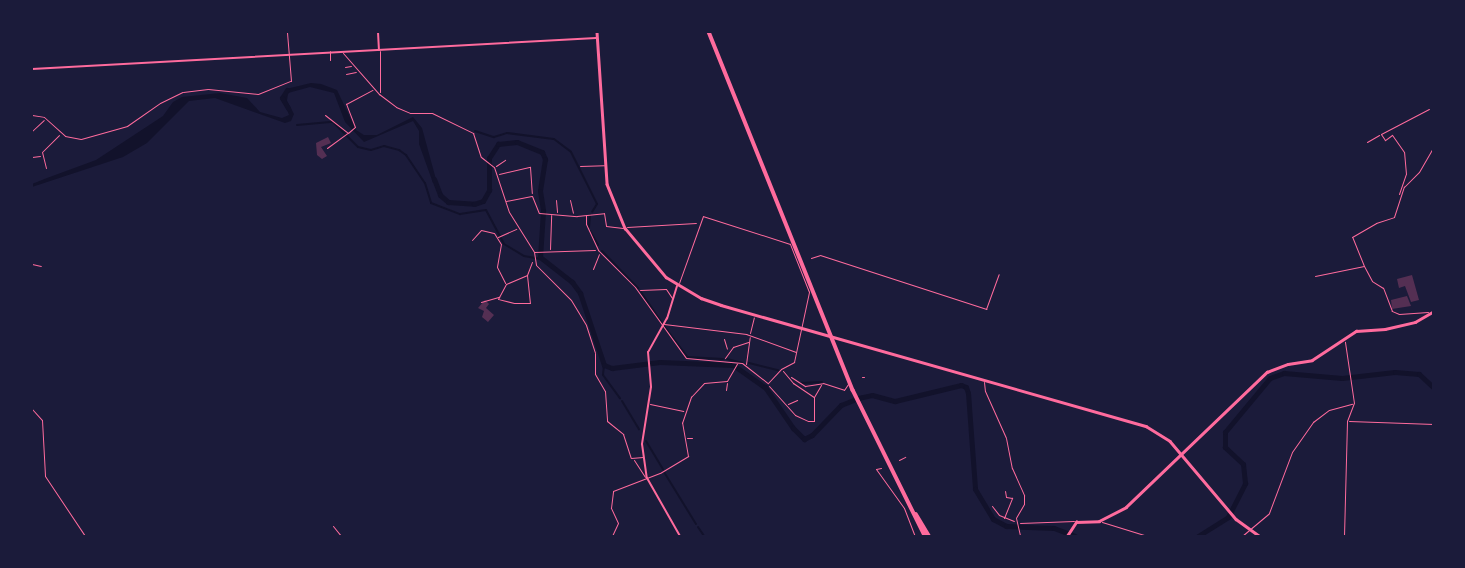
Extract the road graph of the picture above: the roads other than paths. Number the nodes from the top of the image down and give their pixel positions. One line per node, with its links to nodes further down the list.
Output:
1 (287, 32): 9 (street)
2 (378, 32): 7 (street)
3 (597, 32): 5 (main road)
4 (709, 32): 121 (highway)
5 (597, 38): 7 (street); 32 (main road)
6 (330, 51): 8 (street); 9 (street); 10 (street)
7 (380, 51): 8 (street); 17 (street)
8 (341, 52): 11 (street)
9 (290, 55): 13 (street); 23 (street)
10 (330, 60)
11 (354, 66): 12 (street); 14 (street)
12 (345, 67)
13 (32, 69)
14 (358, 71): 15 (street); 16 (street)
15 (345, 74)
16 (374, 89): 17 (street); 24 (street)
17 (379, 94): 33 (street)
18 (1429, 109): 25 (street)
19 (32, 115): 21 (street)
20 (325, 115): 24 (street)
21 (46, 119): 22 (street); 23 (street)
22 (32, 131)
23 (59, 133): 29 (street)
24 (348, 133): 28 (street)
25 (1381, 134): 26 (street); 38 (street)
26 (1367, 142)
27 (1433, 146): 38 (street)
28 (327, 148)
29 (41, 156): 30 (street); 35 (street)
30 (32, 157)
31 (505, 160): 33 (street)
32 (604, 165): 34 (street); 48 (main road)
33 (493, 166): 36 (street)
34 (580, 166)
35 (46, 168)
36 (496, 175): 37 (street); 41 (street)
37 (532, 196): 41 (street); 43 (street)
38 (1401, 196): 58 (street)
39 (556, 200): 42 (street)
40 (570, 200): 44 (street)
41 (505, 201): 47 (street)
42 (557, 214): 43 (street); 44 (street)
43 (551, 215): 51 (street)
44 (573, 215): 45 (street)
45 (586, 215): 48 (street); 52 (street)
46 (699, 223): 48 (street); 64 (street); 72 (street)
47 (519, 228): 49 (street); 53 (street)
48 (625, 228): 64 (main road)
49 (496, 238): 50 (street); 63 (street)
50 (472, 240)
51 (550, 251): 52 (street); 53 (street)
52 (599, 251): 59 (street); 65 (street)
53 (534, 253): 55 (street)
54 (811, 258): 60 (street)
55 (534, 260): 61 (street); 104 (street)
56 (32, 264): 57 (street)
57 (41, 266)
58 (1364, 266): 62 (street); 69 (street)
59 (593, 269)
60 (999, 274)
61 (527, 275): 63 (street); 66 (street)
62 (1315, 276)
63 (506, 284): 66 (street)
64 (678, 285): 67 (street); 70 (main road)
65 (637, 290): 67 (street); 71 (street)
66 (499, 297): 68 (street)
67 (673, 299): 71 (street)
68 (481, 302)
69 (1432, 312): 75 (main road)
70 (755, 315): 72 (main road); 73 (street)
71 (663, 325): 73 (street); 79 (street); 93 (street)
72 (801, 328): 78 (street); 84 (main road)
73 (750, 335): 76 (street); 78 (street)
74 (724, 339): 77 (street)
75 (1345, 340): 92 (street); 101 (main road)
76 (749, 342): 77 (street); 81 (street)
77 (728, 351): 79 (street)
78 (798, 352): 82 (street)
79 (725, 360): 80 (street)
80 (738, 363): 81 (street); 85 (street)
81 (746, 365): 86 (street)
82 (782, 369): 83 (street); 86 (street)
83 (791, 377): 87 (street); 90 (street)
84 (984, 380): 101 (main road); 113 (street)
85 (727, 381): 89 (street); 96 (street)
86 (768, 383): 94 (street)
87 (822, 383): 88 (street); 90 (street)
88 (849, 383)
89 (726, 390)
90 (814, 397): 94 (street)
91 (797, 400): 94 (street)
92 (1354, 403): 97 (street); 115 (street)
93 (648, 404): 96 (street); 102 (street)
94 (786, 405)
95 (32, 409): 116 (street)
96 (685, 411): 99 (street)
97 (1347, 421): 98 (street); 127 (street)
98 (1433, 424)
99 (684, 438): 100 (street); 107 (street)
100 (692, 438)
101 (1181, 453): 111 (main road); 115 (main road)
102 (643, 457): 104 (street); 107 (street)
103 (905, 457): 105 (street)
104 (633, 458): 107 (street)
105 (899, 460)
106 (881, 468): 120 (street)
107 (647, 478): 118 (street); 119 (street)
108 (1005, 491): 110 (street)
109 (992, 506): 110 (street)
110 (1004, 518): 113 (street)
111 (1098, 521): 112 (main road); 124 (street)
112 (1076, 522): 113 (street); 123 (main road)
113 (1017, 523): 122 (street)
114 (333, 526): 117 (street)
115 (1249, 530): 125 (street); 126 (main road)
116 (85, 537)
117 (341, 537)
118 (612, 537)
119 (680, 537)
120 (915, 537)
121 (927, 537)
122 (1020, 537)
123 (1067, 537)
124 (1164, 537)
125 (1242, 537)
126 (1259, 537)
127 (1344, 537)

